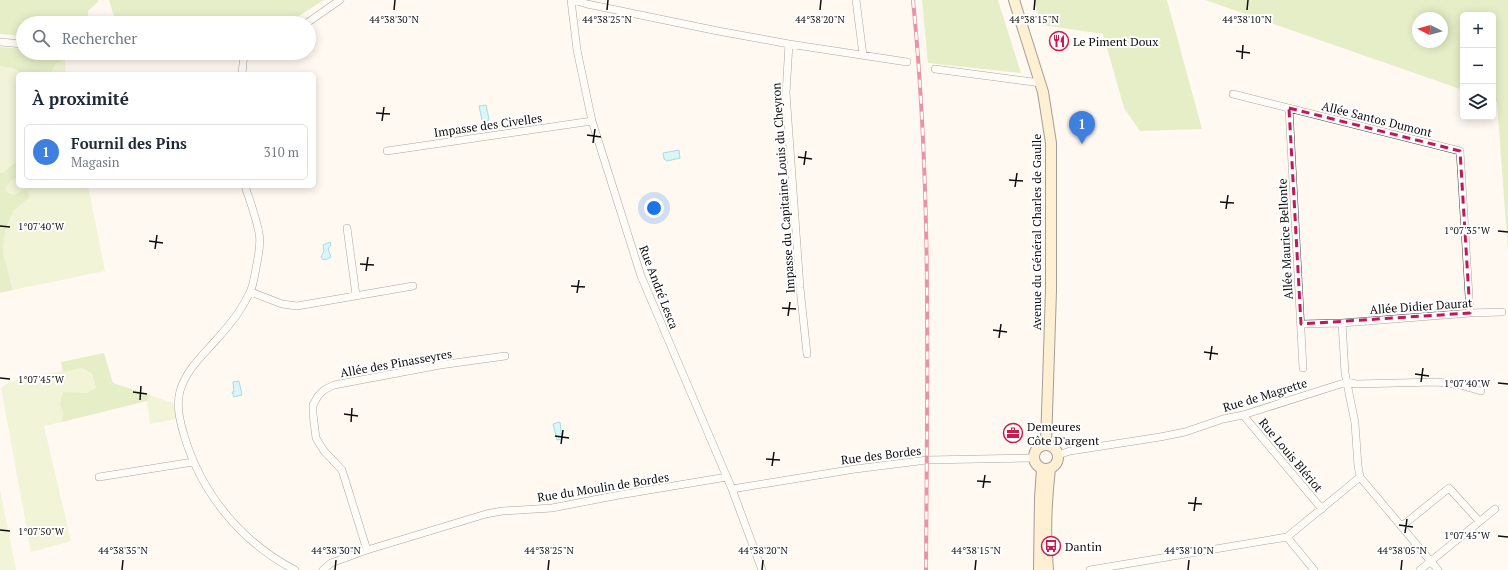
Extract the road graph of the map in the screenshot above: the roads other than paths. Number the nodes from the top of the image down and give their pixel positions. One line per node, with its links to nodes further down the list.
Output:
1 (340, 0): 5 (street)
2 (572, 0): 8 (street); 17 (street, Rue André Lesca)
3 (856, 0): 9 (street)
4 (1014, 0): 14 (main road, Avenue du Général Charles de Gaulle)
5 (316, 17)
6 (0, 42): 7 (street)
7 (16, 43)
8 (789, 44): 9 (street); 28 (street, Impasse du Capitaine Louis du Cheyron)
9 (863, 55): 11 (street)
10 (243, 60): 13 (street)
11 (908, 62)
12 (935, 69): 14 (street)
13 (242, 72)
14 (1041, 83): 34 (main road, Avenue du Général Charles de Gaulle)
15 (1233, 94): 16 (street, Allée Santos Dumont)
16 (1289, 108): 25 (street, Allée Santos Dumont); 27 (street, Allée Maurice Bellonte)
17 (592, 121): 18 (street, Impasse des Civelles); 39 (street, Rue André Lesca)
18 (386, 151)
19 (246, 188): 22 (street)
20 (347, 228): 23 (street)
21 (414, 286): 23 (street)
22 (251, 292): 23 (street); 37 (street)
23 (356, 295)
24 (1502, 312): 25 (street, Allée Didier Daurat)
25 (1470, 313): 26 (street, Allée Didier Daurat)
26 (1342, 323): 27 (street, Allée Didier Daurat); 31 (street)
27 (1301, 324): 30 (street, Allée Maurice Bellonte)
28 (808, 354)
29 (505, 356): 48 (street, Allée des Pinasseyres)
30 (1303, 368)
31 (1347, 382): 32 (street, Rue de Magrette); 33 (street, Rue de Magrette); 40 (street)
32 (1481, 391)
33 (1243, 415): 35 (street, Rue de Magrette); 44 (street, Rue Louis Blériot)
34 (1046, 444): 35 (main road); 36 (main road)
35 (1058, 455): 38 (main road)
36 (1034, 458): 38 (main road); 42 (street, Rue des Bordes)
37 (193, 462): 41 (street); 50 (street)
38 (1046, 469): 53 (main road); 54 (main road)
39 (727, 477): 42 (street, Rue André Lesca); 48 (street, Rue du Moulin de Bordes)
40 (1360, 477): 44 (street); 46 (street)
41 (99, 478)
42 (732, 489): 52 (street, Rue André Lesca)
43 (1495, 508): 45 (street)
44 (1322, 509): 47 (street)
45 (1479, 521): 46 (street); 49 (street)
46 (1402, 526): 49 (street)
47 (1287, 537): 55 (street); 56 (street)
48 (367, 550): 51 (street, Rue du Moulin de Bordes)
49 (1431, 561): 57 (street); 58 (street)
50 (295, 570)
51 (323, 570)
52 (762, 570)
53 (1039, 570)
54 (1048, 570)
55 (1090, 570)
56 (1314, 570)
57 (1420, 570)
58 (1438, 570)

